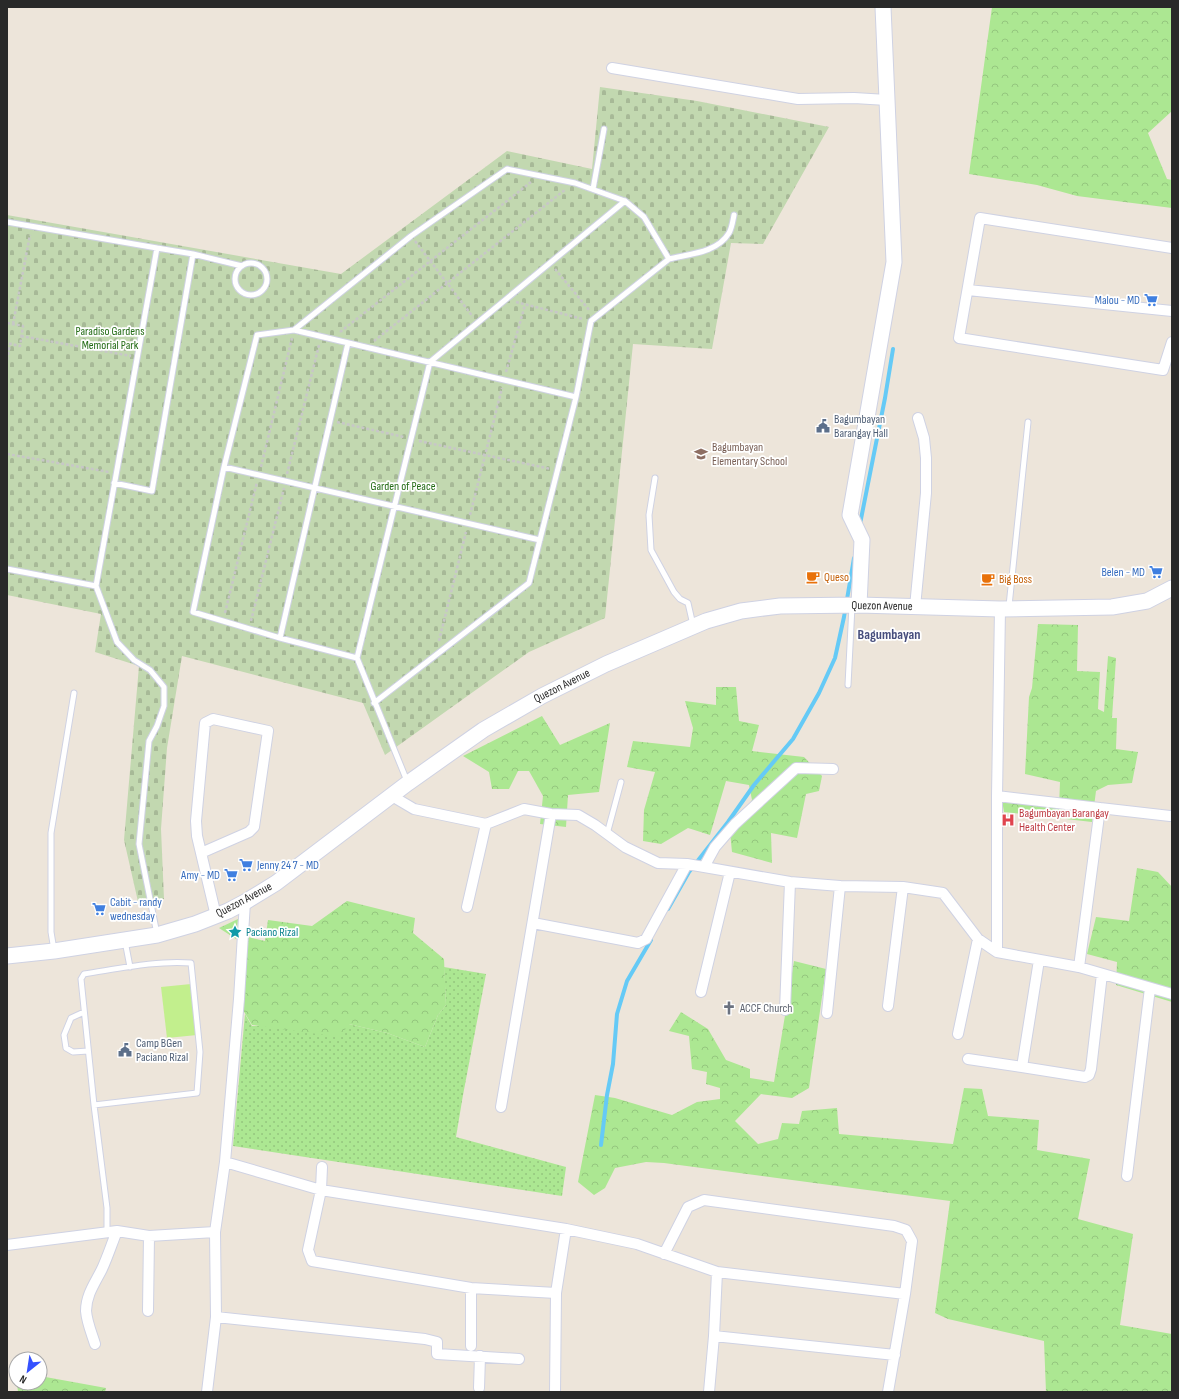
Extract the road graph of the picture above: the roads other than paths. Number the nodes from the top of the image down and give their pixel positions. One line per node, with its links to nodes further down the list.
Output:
1 (883, 7): 3 (main road)
2 (612, 68): 3 (street)
3 (887, 100): 32 (main road)
4 (604, 129): 5 (lane)
5 (593, 189): 6 (lane); 16 (lane)
6 (625, 201): 12 (lane); 19 (lane)
7 (734, 215): 12 (lane)
8 (7, 222): 9 (lane)
9 (157, 248): 11 (lane); 25 (lane)
10 (1172, 248): 14 (street)
11 (193, 254): 13 (lane); 25 (lane)
12 (669, 259): 20 (lane)
13 (242, 266): 13 (lane)
14 (968, 290): 15 (street); 17 (street)
15 (1172, 311)
16 (294, 330): 18 (lane); 23 (lane)
17 (1172, 342)
18 (348, 343): 19 (lane); 26 (lane)
19 (430, 362): 20 (lane); 27 (lane)
20 (576, 397): 28 (lane)
21 (918, 418): 33 (street)
22 (1028, 422): 34 (lane)
23 (224, 468): 26 (lane); 36 (lane)
24 (655, 478): 35 (lane)
25 (114, 483): 30 (lane)
26 (314, 488): 27 (lane); 36 (lane)
27 (394, 507): 28 (lane); 37 (lane)
28 (540, 540): 40 (lane)
29 (7, 569): 30 (lane)
30 (96, 586): 62 (lane)
31 (1172, 588): 34 (main road, Quezon Avenue)
32 (855, 605): 33 (main road, Quezon Avenue); 35 (main road, Quezon Avenue); 38 (lane)
33 (915, 607): 34 (main road, Quezon Avenue)
34 (1005, 609): 45 (street)
35 (693, 626): 43 (main road, Quezon Avenue)
36 (280, 638): 37 (lane)
37 (357, 658): 40 (lane)
38 (848, 685)
39 (74, 693): 65 (lane)
40 (374, 702): 43 (lane)
41 (833, 769): 53 (street)
42 (621, 782): 50 (lane)
43 (408, 783): 44 (main road, Quezon Avenue)
44 (392, 796): 49 (street); 58 (main road, Quezon Avenue)
45 (997, 796): 46 (street); 66 (street)
46 (1100, 808): 48 (street); 70 (street)
47 (551, 814): 49 (street); 50 (street); 61 (street)
48 (1170, 816)
49 (486, 824): 59 (street)
50 (607, 834): 52 (street)
51 (201, 853): 51 (street); 60 (street)
52 (687, 864): 53 (street); 61 (street)
53 (704, 867): 54 (street)
54 (730, 872): 55 (street); 73 (street)
55 (790, 882): 56 (street); 76 (street)
56 (840, 886): 57 (street); 78 (street)
57 (903, 887): 63 (street); 75 (street)
58 (245, 902): 60 (main road, Quezon Avenue); 85 (street)
59 (467, 906)
60 (216, 916): 62 (main road, Quezon Avenue)
61 (533, 922): 84 (street)
62 (157, 935): 64 (main road, Quezon Avenue)
63 (978, 939): 66 (street); 79 (street)
64 (125, 941): 65 (main road, Quezon Avenue); 69 (lane)
65 (54, 951): 67 (main road, Quezon Avenue)
66 (997, 952): 68 (street)
67 (7, 956)
68 (1039, 960): 70 (street); 82 (street)
69 (130, 967): 77 (lane); 83 (lane)
70 (1078, 967): 71 (street)
71 (1102, 974): 72 (street); 82 (street)
72 (1150, 988): 74 (street); 87 (street)
73 (701, 992)
74 (1172, 994)
75 (888, 1006)
76 (785, 1010)
77 (84, 1012): 80 (lane); 80 (lane)
78 (827, 1013)
79 (958, 1034)
80 (88, 1051): 83 (lane)
81 (968, 1059): 82 (street)
82 (1022, 1067)
83 (94, 1105): 90 (lane)
84 (501, 1107)
85 (225, 1162): 88 (street); 91 (street)
86 (322, 1167): 88 (street)
87 (1128, 1176)
88 (320, 1190): 89 (street); 96 (street)
89 (566, 1229): 94 (street); 97 (street)
90 (112, 1231): 92 (street); 93 (street); 102 (street)
91 (215, 1232): 92 (street); 100 (street)
92 (149, 1236): 99 (street)
93 (7, 1245)
94 (664, 1254): 95 (street); 98 (street)
95 (717, 1272): 98 (street); 101 (street)
96 (471, 1288): 97 (street); 103 (street)
97 (556, 1293): 109 (street)
98 (905, 1294): 104 (street)
99 (148, 1311)
100 (216, 1318): 105 (street); 108 (street)
101 (714, 1336): 104 (street); 110 (street)
102 (95, 1344)
103 (471, 1346)
104 (895, 1355): 111 (street)
105 (480, 1356): 106 (street); 107 (street)
106 (519, 1359)
107 (479, 1388)
108 (206, 1392)
109 (555, 1392)
110 (709, 1392)
111 (888, 1392)

